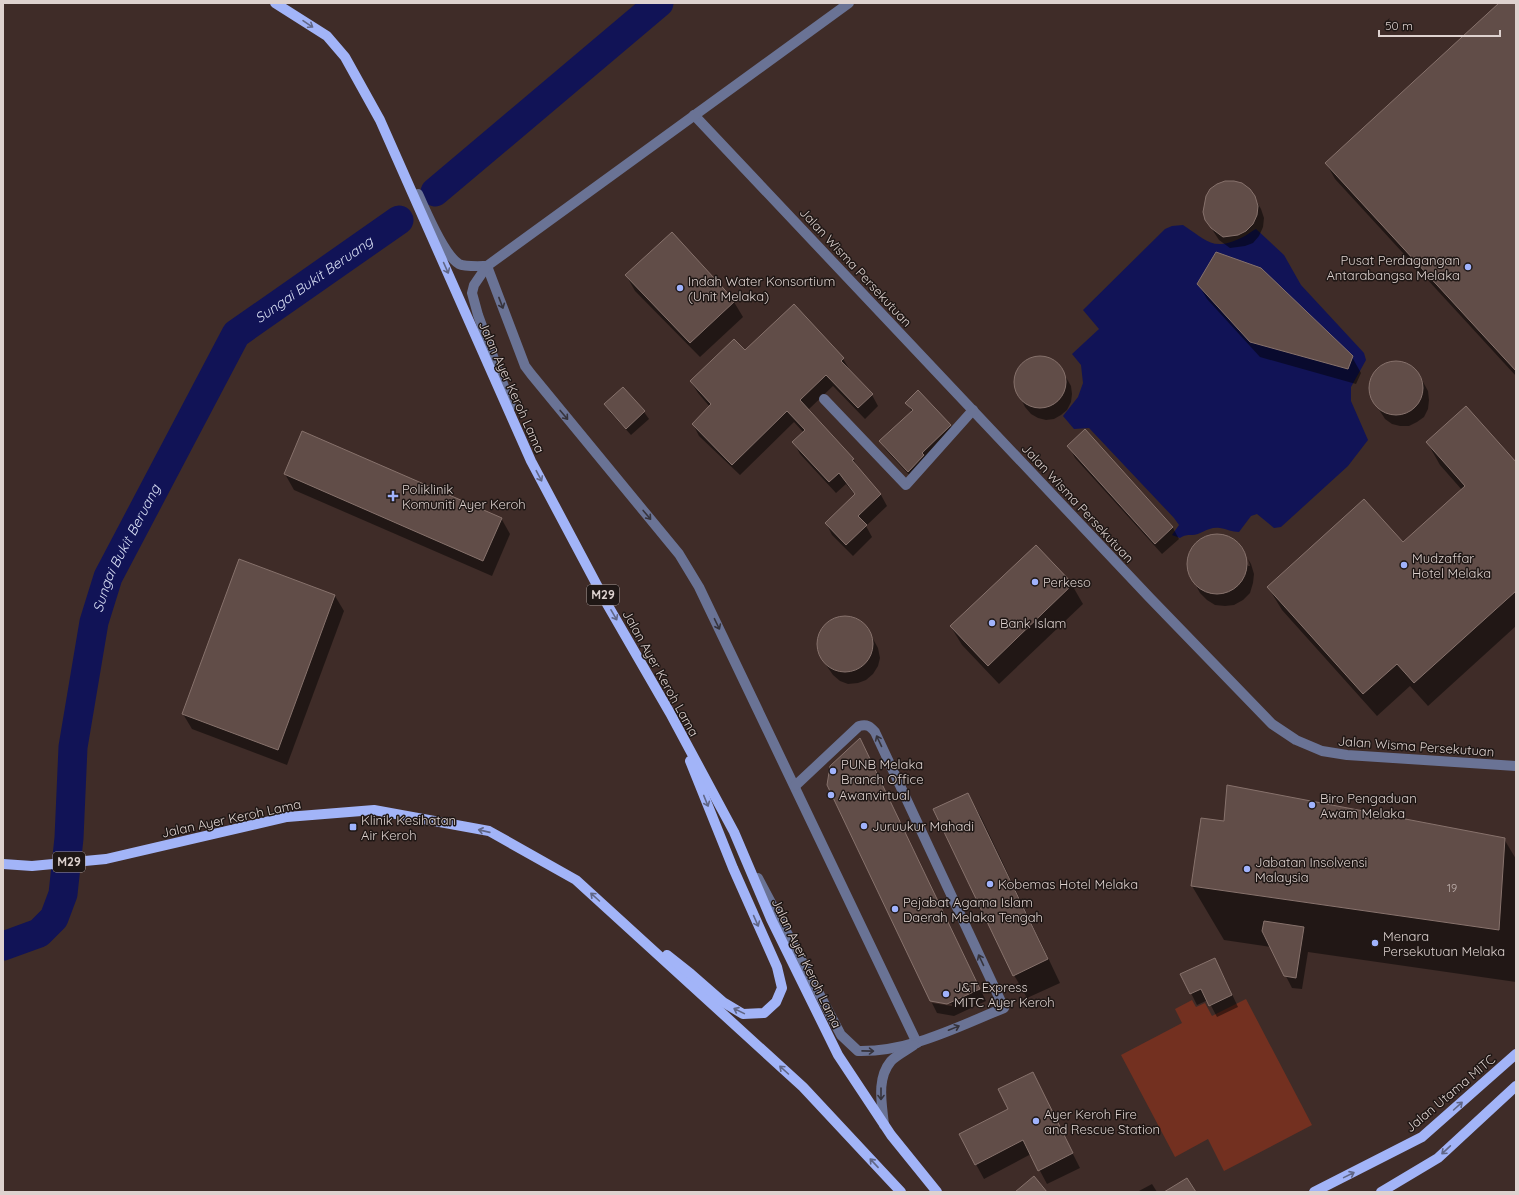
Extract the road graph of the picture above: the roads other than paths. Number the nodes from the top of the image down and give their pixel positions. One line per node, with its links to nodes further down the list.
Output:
1 (276, 3): 4 (main road, Jalan Ayer Keroh Lama / M29, one-way to 4)
2 (849, 3): 3 (street)
3 (694, 115): 5 (street); 7 (street, Jalan Wisma Persekutuan)
4 (380, 120): 5 (street); 8 (main road, Jalan Ayer Keroh Lama / M29, one-way to 8)
5 (487, 266): 8 (street); 11 (street, one-way to 11)
6 (824, 399): 7 (street)
7 (973, 410): 10 (street, Jalan Wisma Persekutuan)
8 (531, 461): 9 (main road, Jalan Ayer Keroh Lama / M29, one-way to 9)
9 (670, 713): 12 (main road, Jalan Ayer Keroh Lama / M29); 14 (main road, one-way to 14)
10 (1516, 766)
11 (795, 786): 15 (street); 15 (street, one-way to 11)
12 (734, 832): 15 (street, one-way to 15); 18 (main road, Jalan Ayer Keroh Lama / M29)
13 (3, 864): 14 (main road, Jalan Ayer Keroh Lama / M29, one-way to 13)
14 (606, 908): 19 (main road, Jalan Ayer Keroh Lama / M29, one-way to 14)
15 (918, 1043): 18 (street, one-way to 18)
16 (1516, 1054): 21 (main road, Jalan Utama MITC, one-way to 16)
17 (1516, 1086): 22 (main road, one-way to 22)
18 (884, 1124): 20 (main road, Jalan Ayer Keroh Lama / M29)
19 (901, 1192)
20 (937, 1192)
21 (1314, 1192)
22 (1381, 1192)

